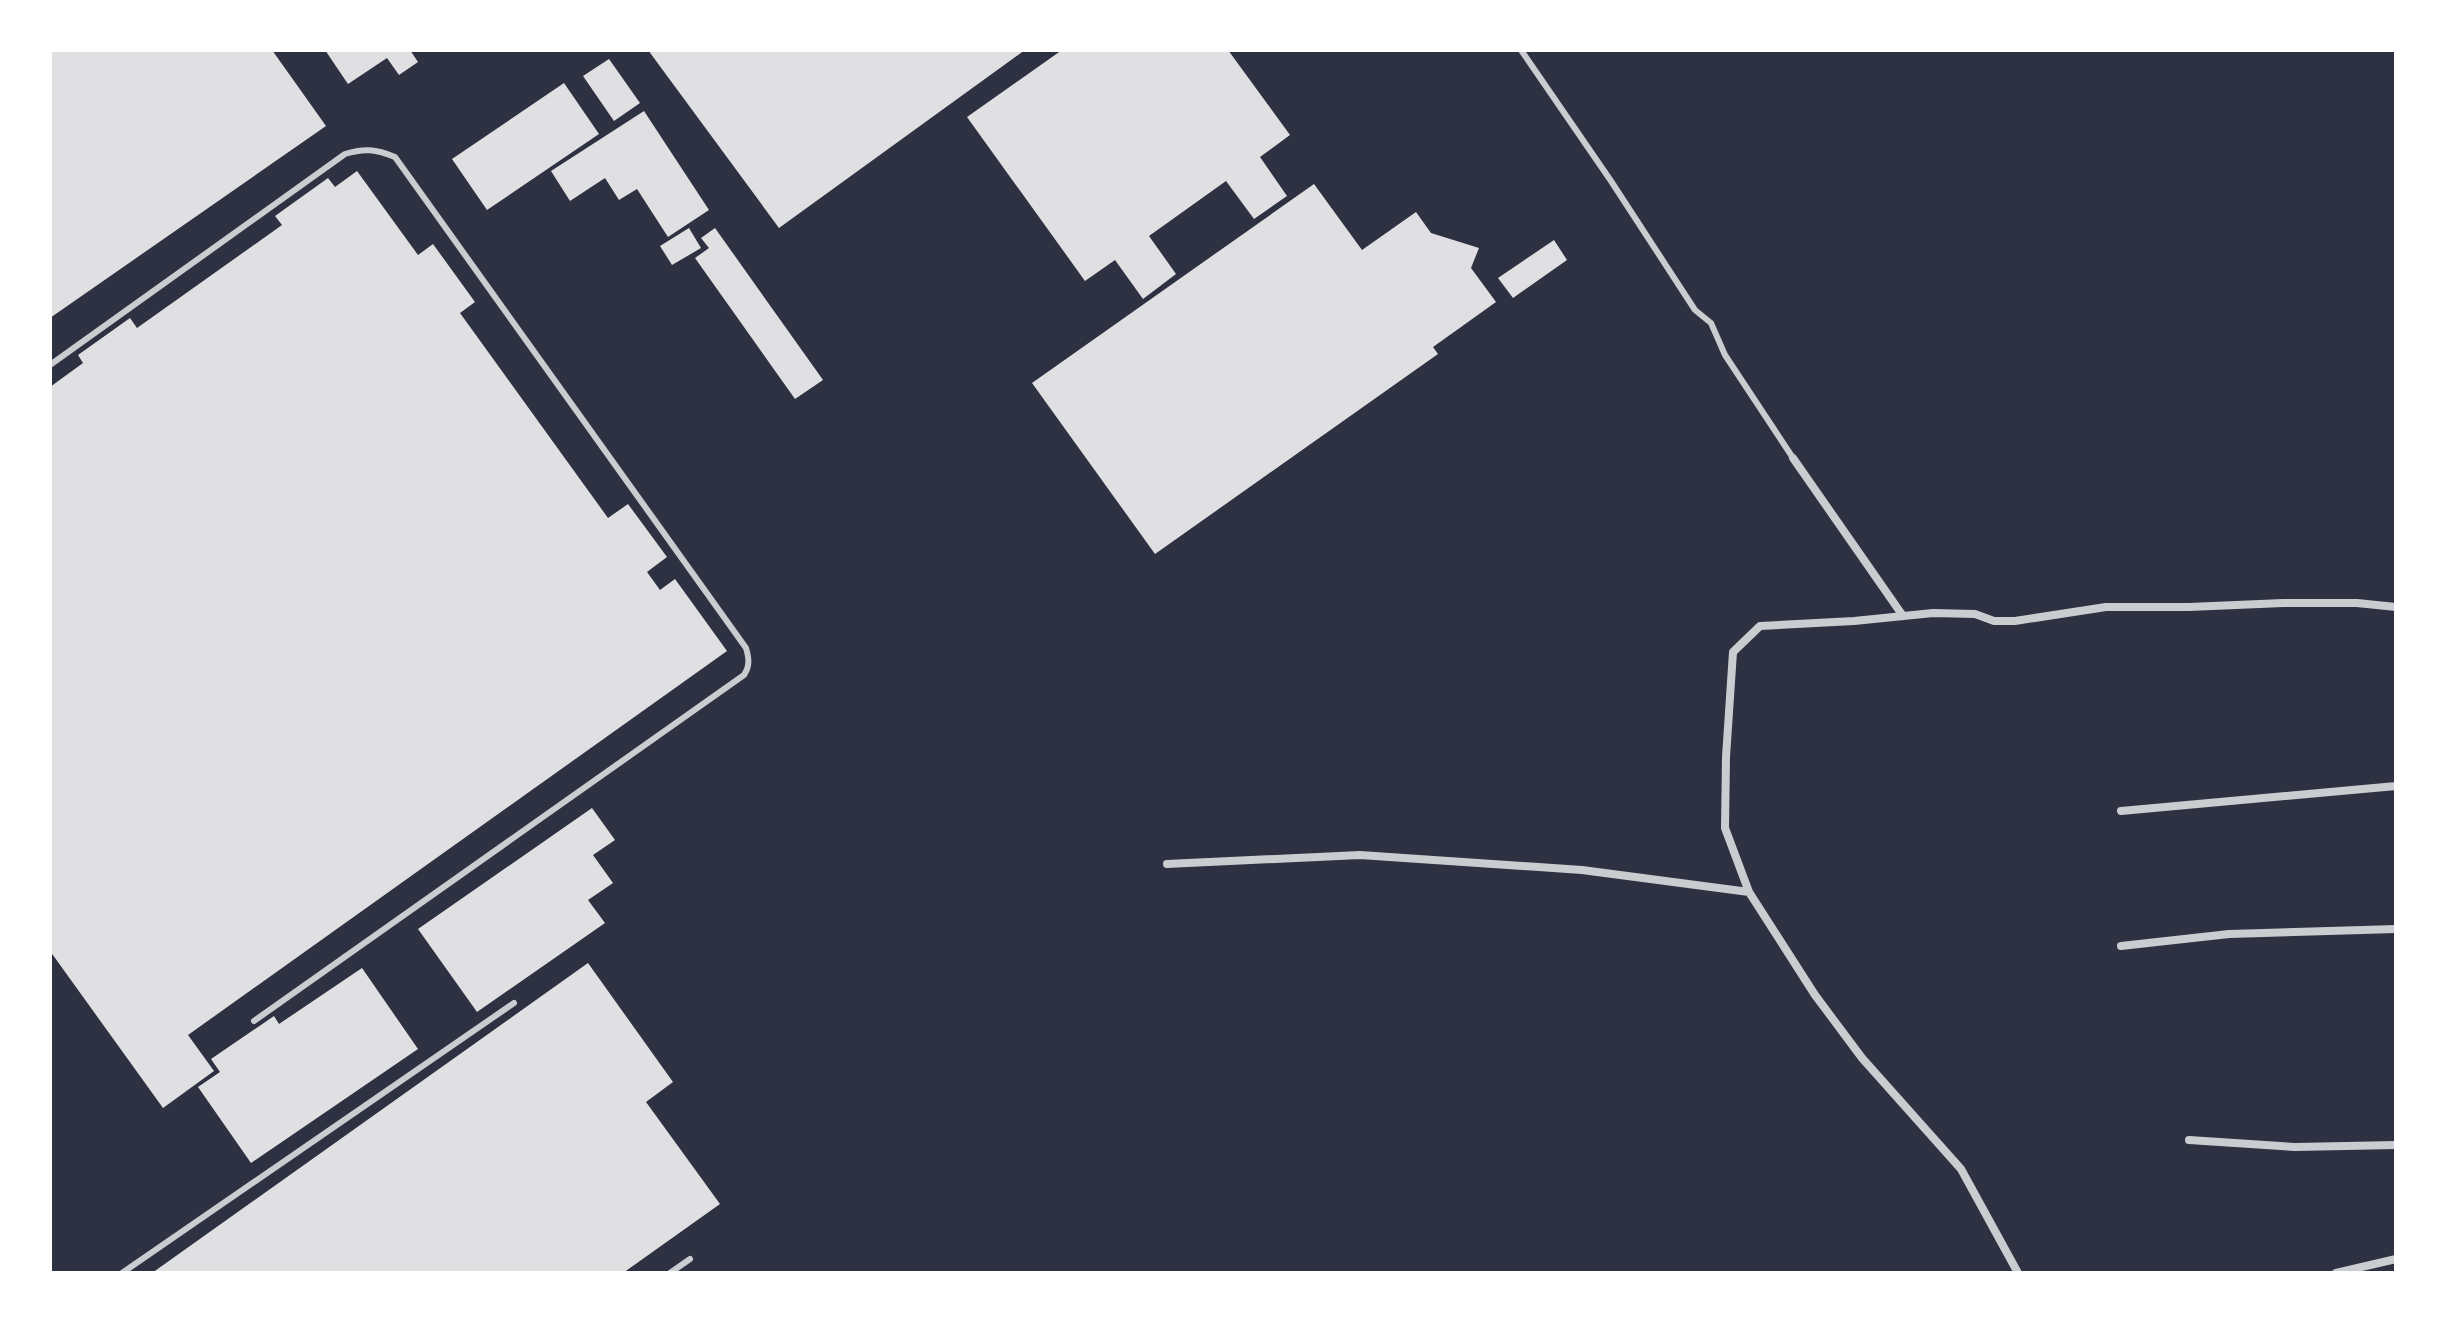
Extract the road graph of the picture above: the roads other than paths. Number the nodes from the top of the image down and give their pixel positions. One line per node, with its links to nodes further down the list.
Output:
1 (1521, 50): 3 (lane)
2 (50, 365): 13 (lane)
3 (1793, 458): 5 (street)
4 (2396, 607): 5 (street)
5 (1903, 616): 9 (street)
6 (2396, 786): 7 (street)
7 (2121, 811)
8 (1167, 864): 9 (street)
9 (1749, 892): 20 (street)
10 (2396, 929): 11 (street)
11 (2121, 946)
12 (514, 1003): 18 (lane)
13 (254, 1021)
14 (2189, 1140): 15 (street)
15 (2396, 1145)
16 (690, 1259): 19 (lane)
17 (2396, 1259): 21 (street)
18 (122, 1273)
19 (670, 1273)
20 (2018, 1273)
21 (2336, 1273)

